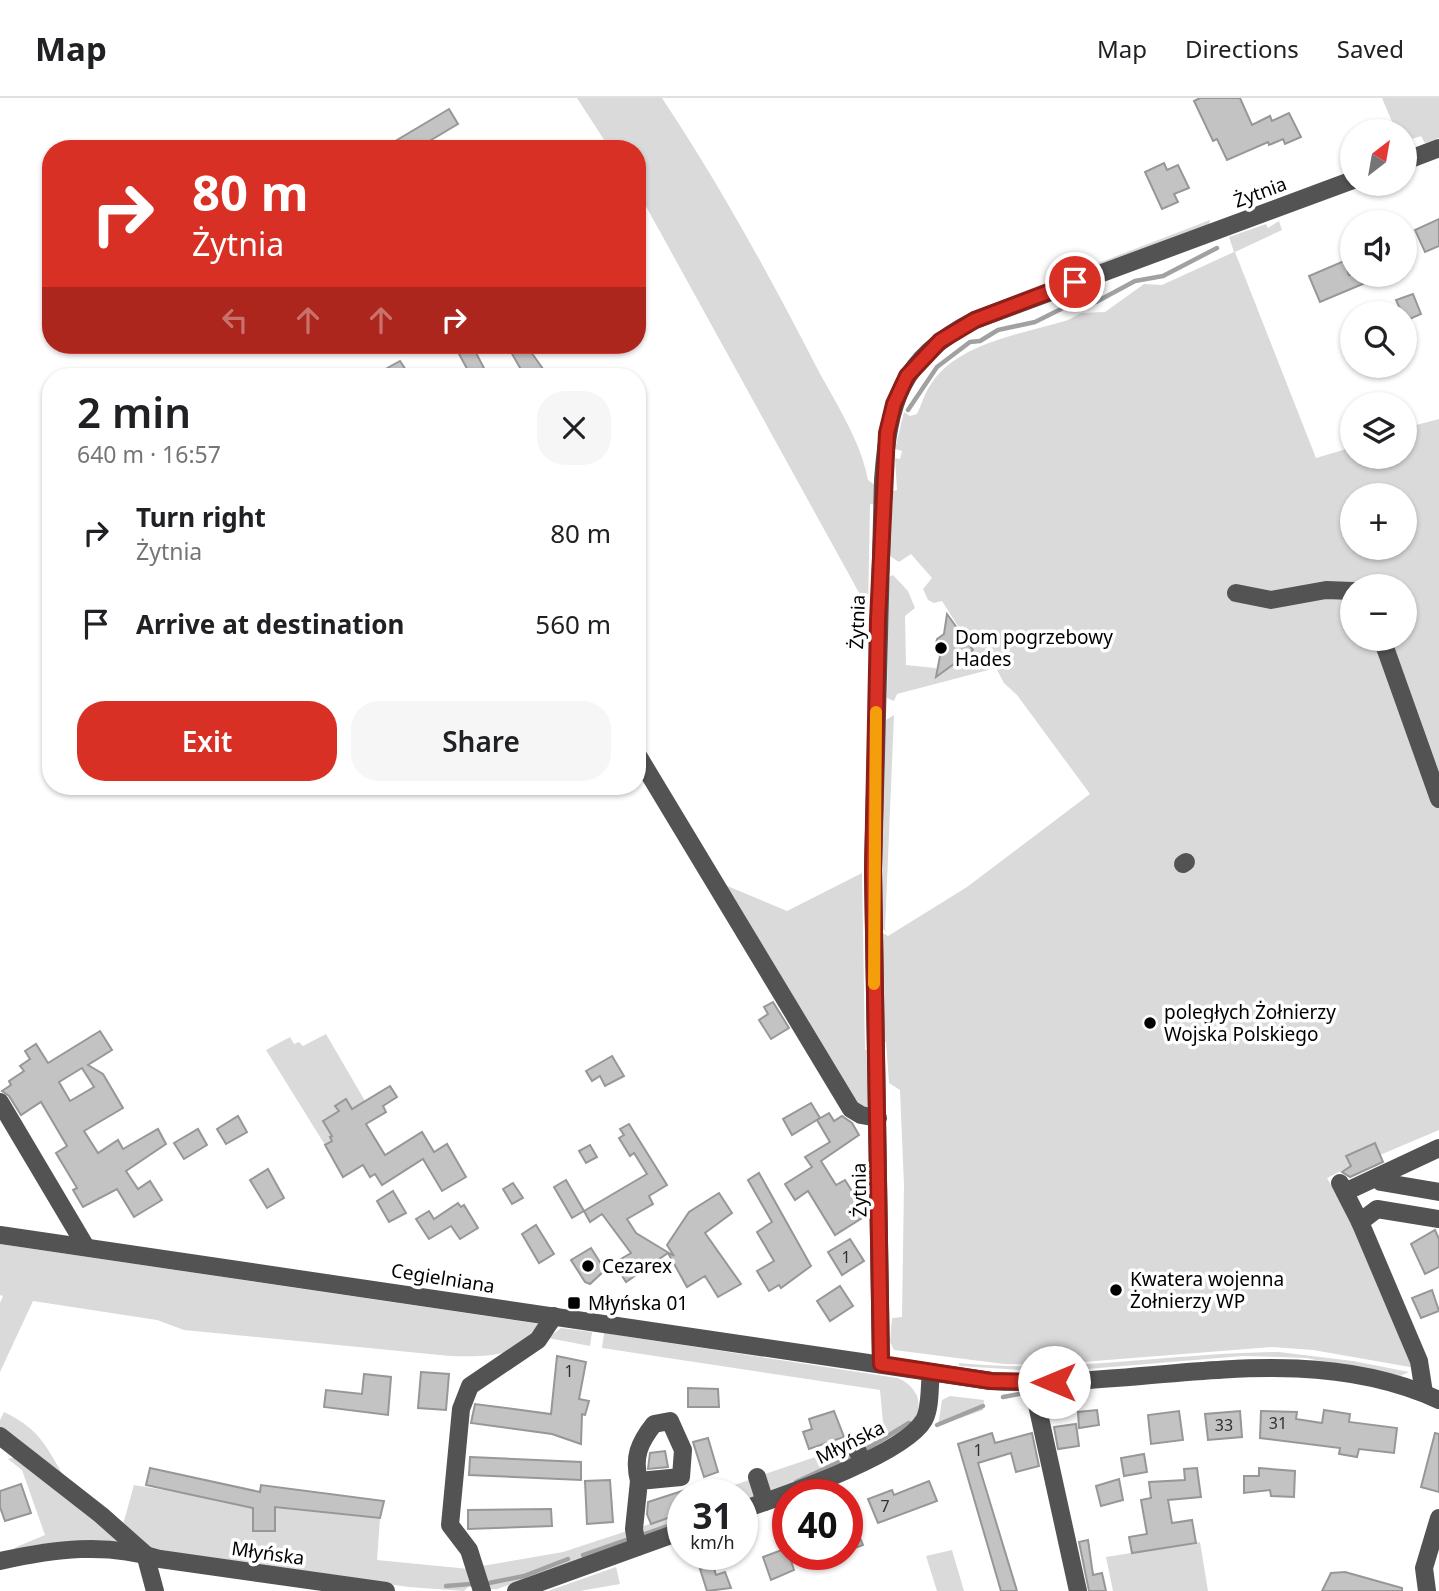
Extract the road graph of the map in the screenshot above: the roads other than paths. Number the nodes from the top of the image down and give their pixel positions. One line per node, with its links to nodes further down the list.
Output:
1 (1439, 148): 2 (street)
2 (1418, 155)
3 (1340, 185): 10 (street, Żytnia)
4 (1340, 591): 5 (street)
5 (1236, 593)
6 (1386, 651): 8 (street)
7 (646, 769): 10 (street)
8 (1439, 799)
9 (0, 1102): 17 (street)
10 (878, 1118): 19 (street, Żytnia)
11 (1439, 1148): 12 (street)
12 (1378, 1177): 13 (street); 15 (street)
13 (1435, 1189)
14 (1439, 1219): 15 (street)
15 (1360, 1222): 22 (street)
16 (0, 1234): 17 (street, Cegielniana)
17 (86, 1247): 18 (street, Cegielniana)
18 (554, 1316): 19 (street, Cegielniana); 37 (street)
19 (881, 1364): 20 (street, Cegielniana)
20 (931, 1373): 21 (street, Cegielniana); 25 (street, Młyńska)
21 (1032, 1382): 22 (street, Cegielniana); 39 (street)
22 (1432, 1396)
23 (0, 1436): 33 (street, Młyńska)
24 (855, 1444): 25 (street)
25 (863, 1462): 28 (street, Młyńska)
26 (757, 1477): 28 (street)
27 (639, 1481): 32 (street)
28 (765, 1502): 29 (street, Młyńska)
29 (758, 1504)
30 (1439, 1518): 40 (street)
31 (667, 1536): 32 (street)
32 (637, 1547): 38 (street)
33 (145, 1554): 34 (street, Młyńska); 35 (street); 36 (street, Młyńska)
34 (0, 1561)
35 (155, 1591)
36 (386, 1591)
37 (482, 1591)
38 (516, 1591)
39 (1078, 1591)
40 (1427, 1591)

